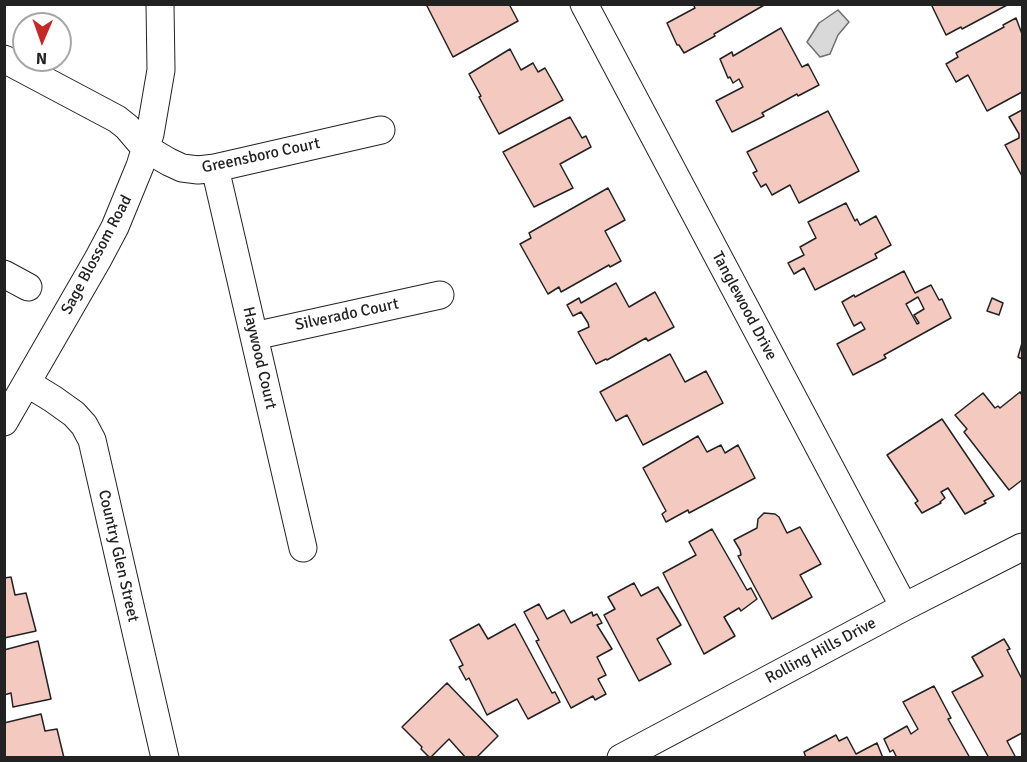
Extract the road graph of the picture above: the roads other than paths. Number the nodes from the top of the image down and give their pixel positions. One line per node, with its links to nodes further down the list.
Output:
1 (160, 4): 5 (street, Sage Blossom Road)
2 (584, 4): 13 (street, Tanglewood Drive)
3 (4, 59): 5 (street)
4 (381, 130): 6 (street, Greensboro Court)
5 (145, 148): 6 (street, Greensboro Court); 9 (street, Sage Blossom Road)
6 (215, 168): 8 (street, Haywood Court)
7 (440, 295): 8 (street, Silverado Court)
8 (254, 336): 12 (street, Haywood Court)
9 (27, 383): 10 (street, Sage Blossom Road); 14 (street, Country Glen Street)
10 (4, 422)
11 (1023, 547): 13 (street, Rolling Hills Drive)
12 (303, 548)
13 (904, 607): 15 (street, Rolling Hills Drive)
14 (165, 758)
15 (621, 758)

